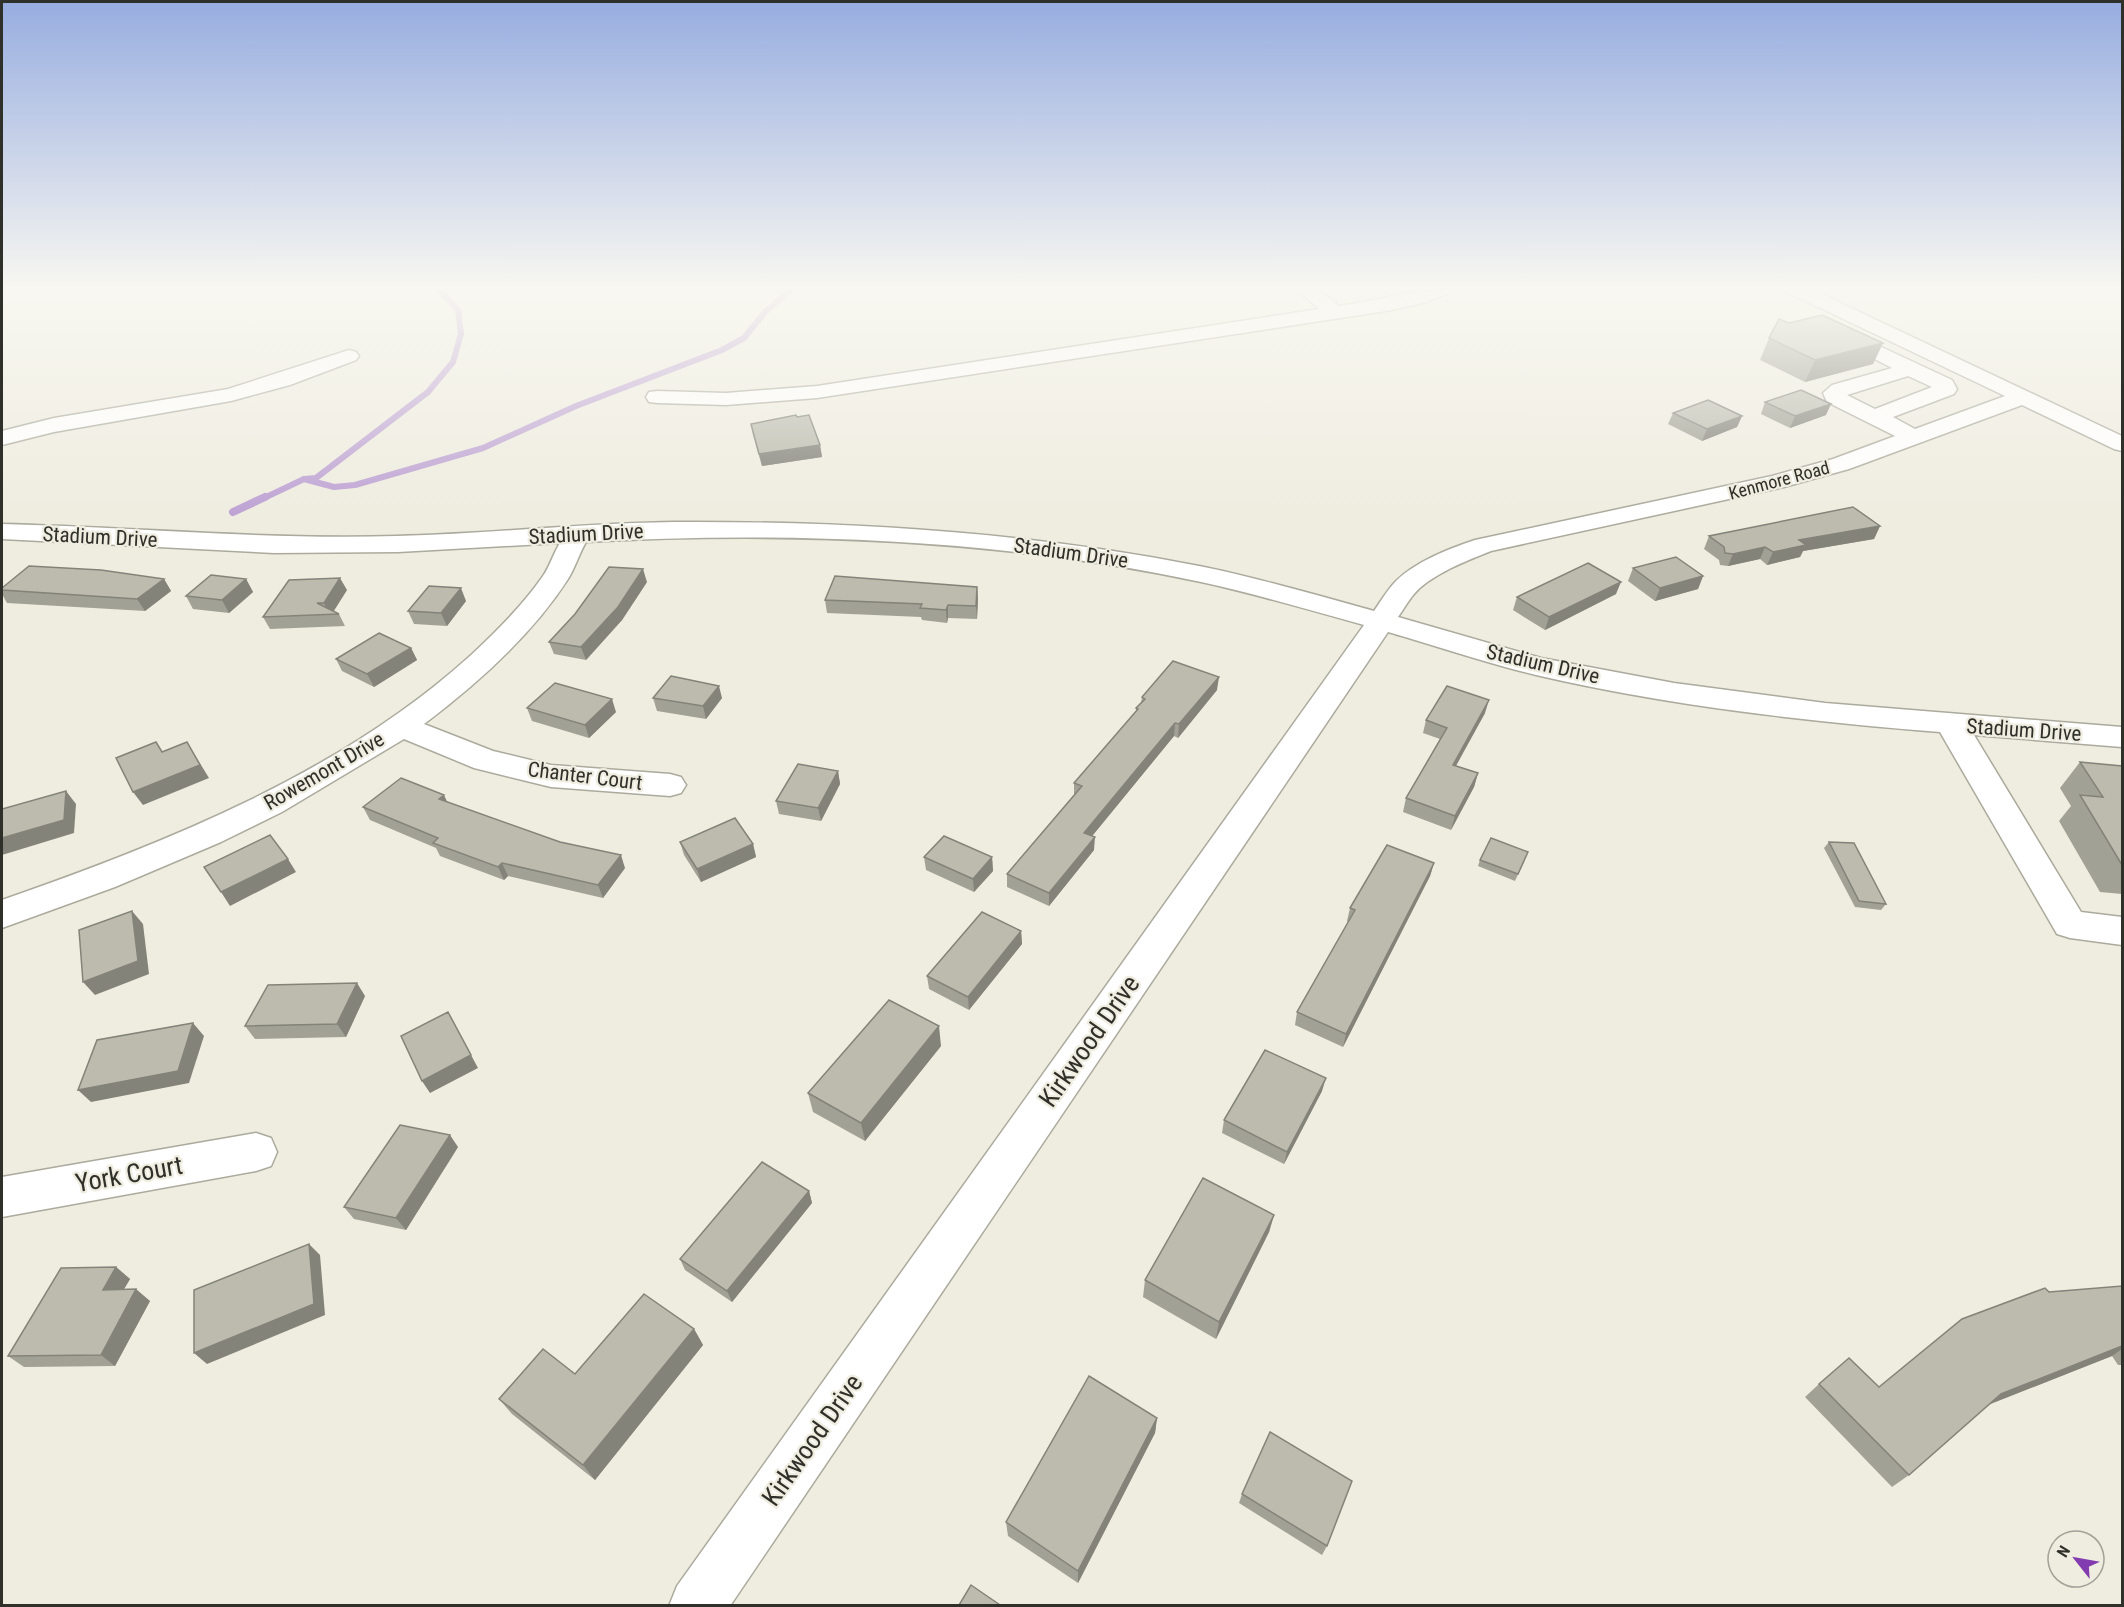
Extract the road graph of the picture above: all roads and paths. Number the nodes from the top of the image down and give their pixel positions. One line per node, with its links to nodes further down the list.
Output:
1 (327, 364): 10 (street)
2 (1000, 364): 6 (street)
3 (1900, 364): 5 (street)
4 (1952, 364): 7 (street)
5 (1910, 369): 8 (street); 8 (street)
6 (657, 397)
7 (2023, 398): 9 (street, Kenmore Road); 11 (street)
8 (1874, 417): 9 (street)
9 (1914, 437): 14 (street, Kenmore Road)
10 (2, 438)
11 (2122, 444)
12 (2, 531): 13 (street, Stadium Drive)
13 (579, 534): 15 (street, Stadium Drive); 17 (street, Rowemont Drive)
14 (1527, 535): 15 (street, Kirkwood Drive)
15 (1380, 620): 16 (street, Stadium Drive); 24 (street, Kirkwood Drive)
16 (1951, 724): 18 (street, Stadium Drive); 21 (street)
17 (401, 726): 19 (street, Chanter Court); 20 (street, Rowemont Drive)
18 (2122, 736)
19 (670, 785)
20 (2, 914)
21 (2122, 931)
22 (256, 1152): 23 (street, York Court)
23 (2, 1197)
24 (697, 1605)

